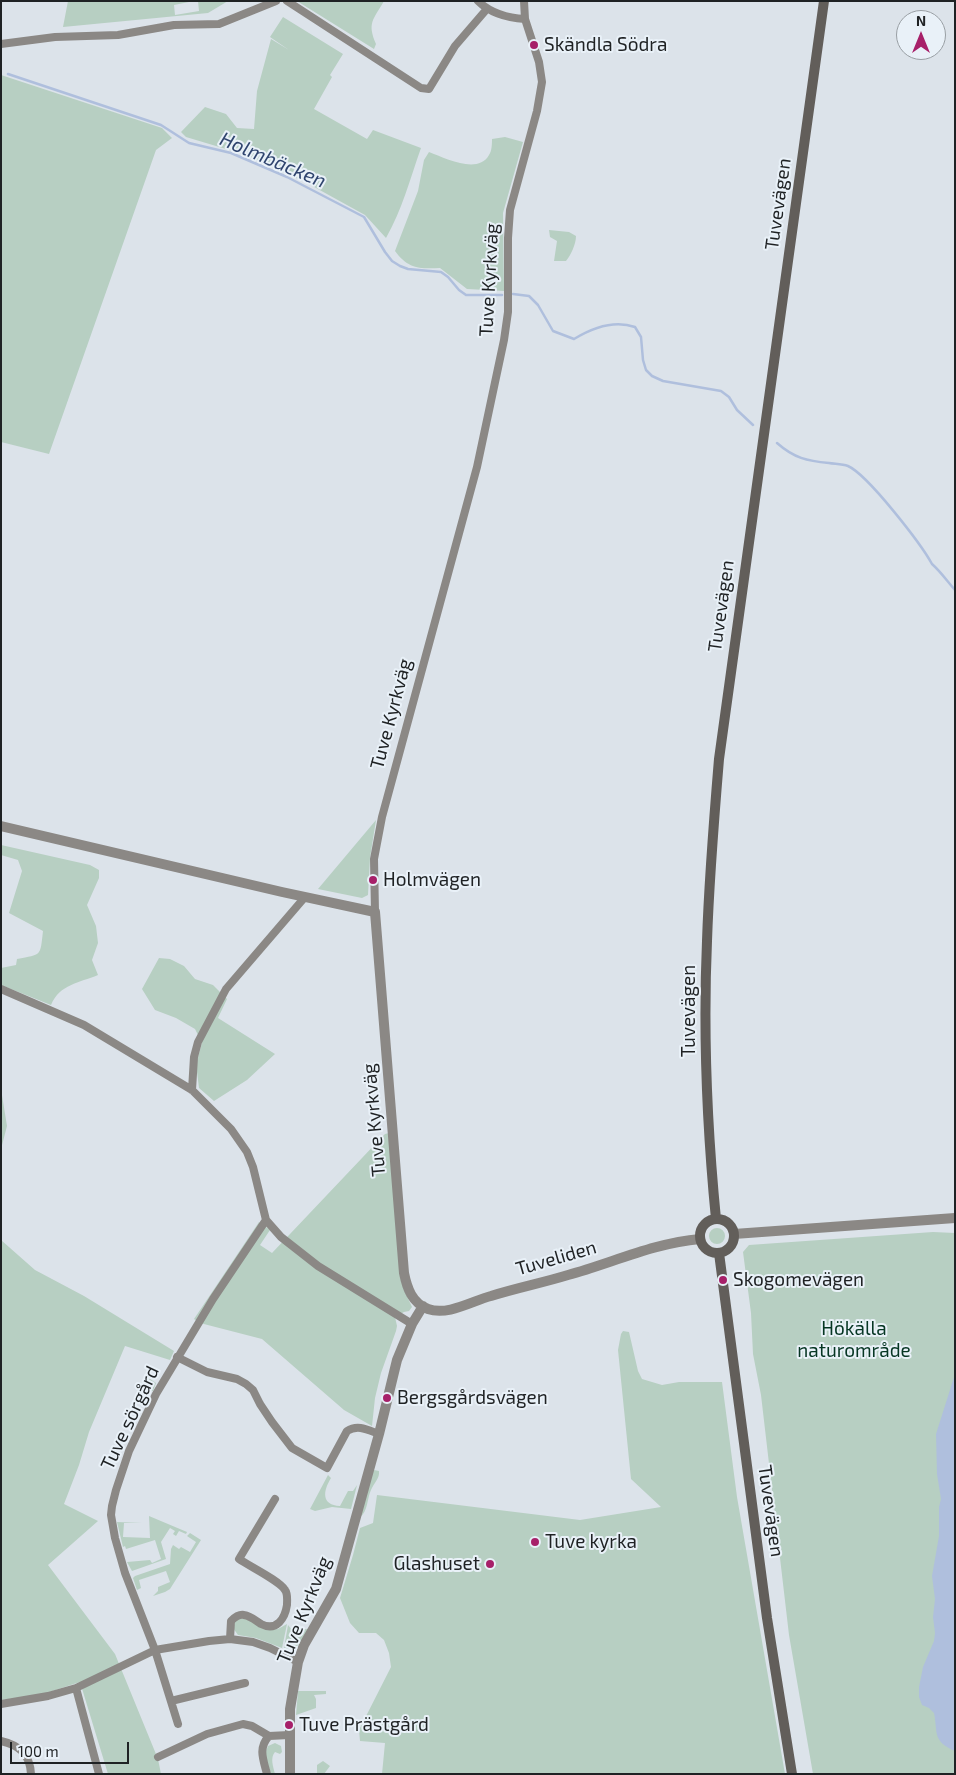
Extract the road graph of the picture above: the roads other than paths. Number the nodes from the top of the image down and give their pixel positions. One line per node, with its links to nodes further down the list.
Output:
1 (276, 1): 8 (street)
2 (287, 1): 6 (street)
3 (478, 1): 6 (street)
4 (524, 1): 7 (street, Tuve Kyrkväg)
5 (824, 1): 15 (main road, Tuvevägen)
6 (486, 10): 7 (street)
7 (525, 18): 11 (street, Tuve Kyrkväg)
8 (1, 44)
9 (1, 826): 10 (street)
10 (305, 897): 11 (street); 13 (street)
11 (375, 912): 20 (street, Tuve Kyrkväg)
12 (1, 989): 13 (street)
13 (192, 1090): 16 (street)
14 (955, 1218): 17 (street)
15 (716, 1219): 17 (main road); 18 (main road)
16 (266, 1220): 21 (street); 22 (street, Tuve sörgård)
17 (734, 1234): 19 (main road)
18 (700, 1239): 19 (main road); 20 (street, Tuveliden)
19 (719, 1253): 41 (main road, Tuvevägen)
20 (423, 1306): 21 (street, Tuve Kyrkväg)
21 (412, 1324): 23 (street, Tuve Kyrkväg)
22 (177, 1357): 23 (street); 26 (street, Tuve sörgård)
23 (379, 1434): 27 (street, Tuve Kyrkväg)
24 (275, 1499): 25 (street)
25 (230, 1639): 26 (street); 27 (street)
26 (155, 1650): 29 (street); 30 (street, Tuve sörgård)
27 (298, 1662): 33 (street, Tuve Kyrkväg)
28 (245, 1683): 30 (street)
29 (76, 1688): 31 (street); 38 (street)
30 (171, 1701): 32 (street, Tuve sörgård)
31 (1, 1704)
32 (178, 1724)
33 (289, 1735): 34 (street); 40 (street, Tuve Kyrkväg)
34 (269, 1736): 36 (street); 39 (street)
35 (1, 1742): 37 (street)
36 (158, 1758)
37 (31, 1774)
38 (99, 1774)
39 (267, 1774)
40 (290, 1774)
41 (792, 1774)

